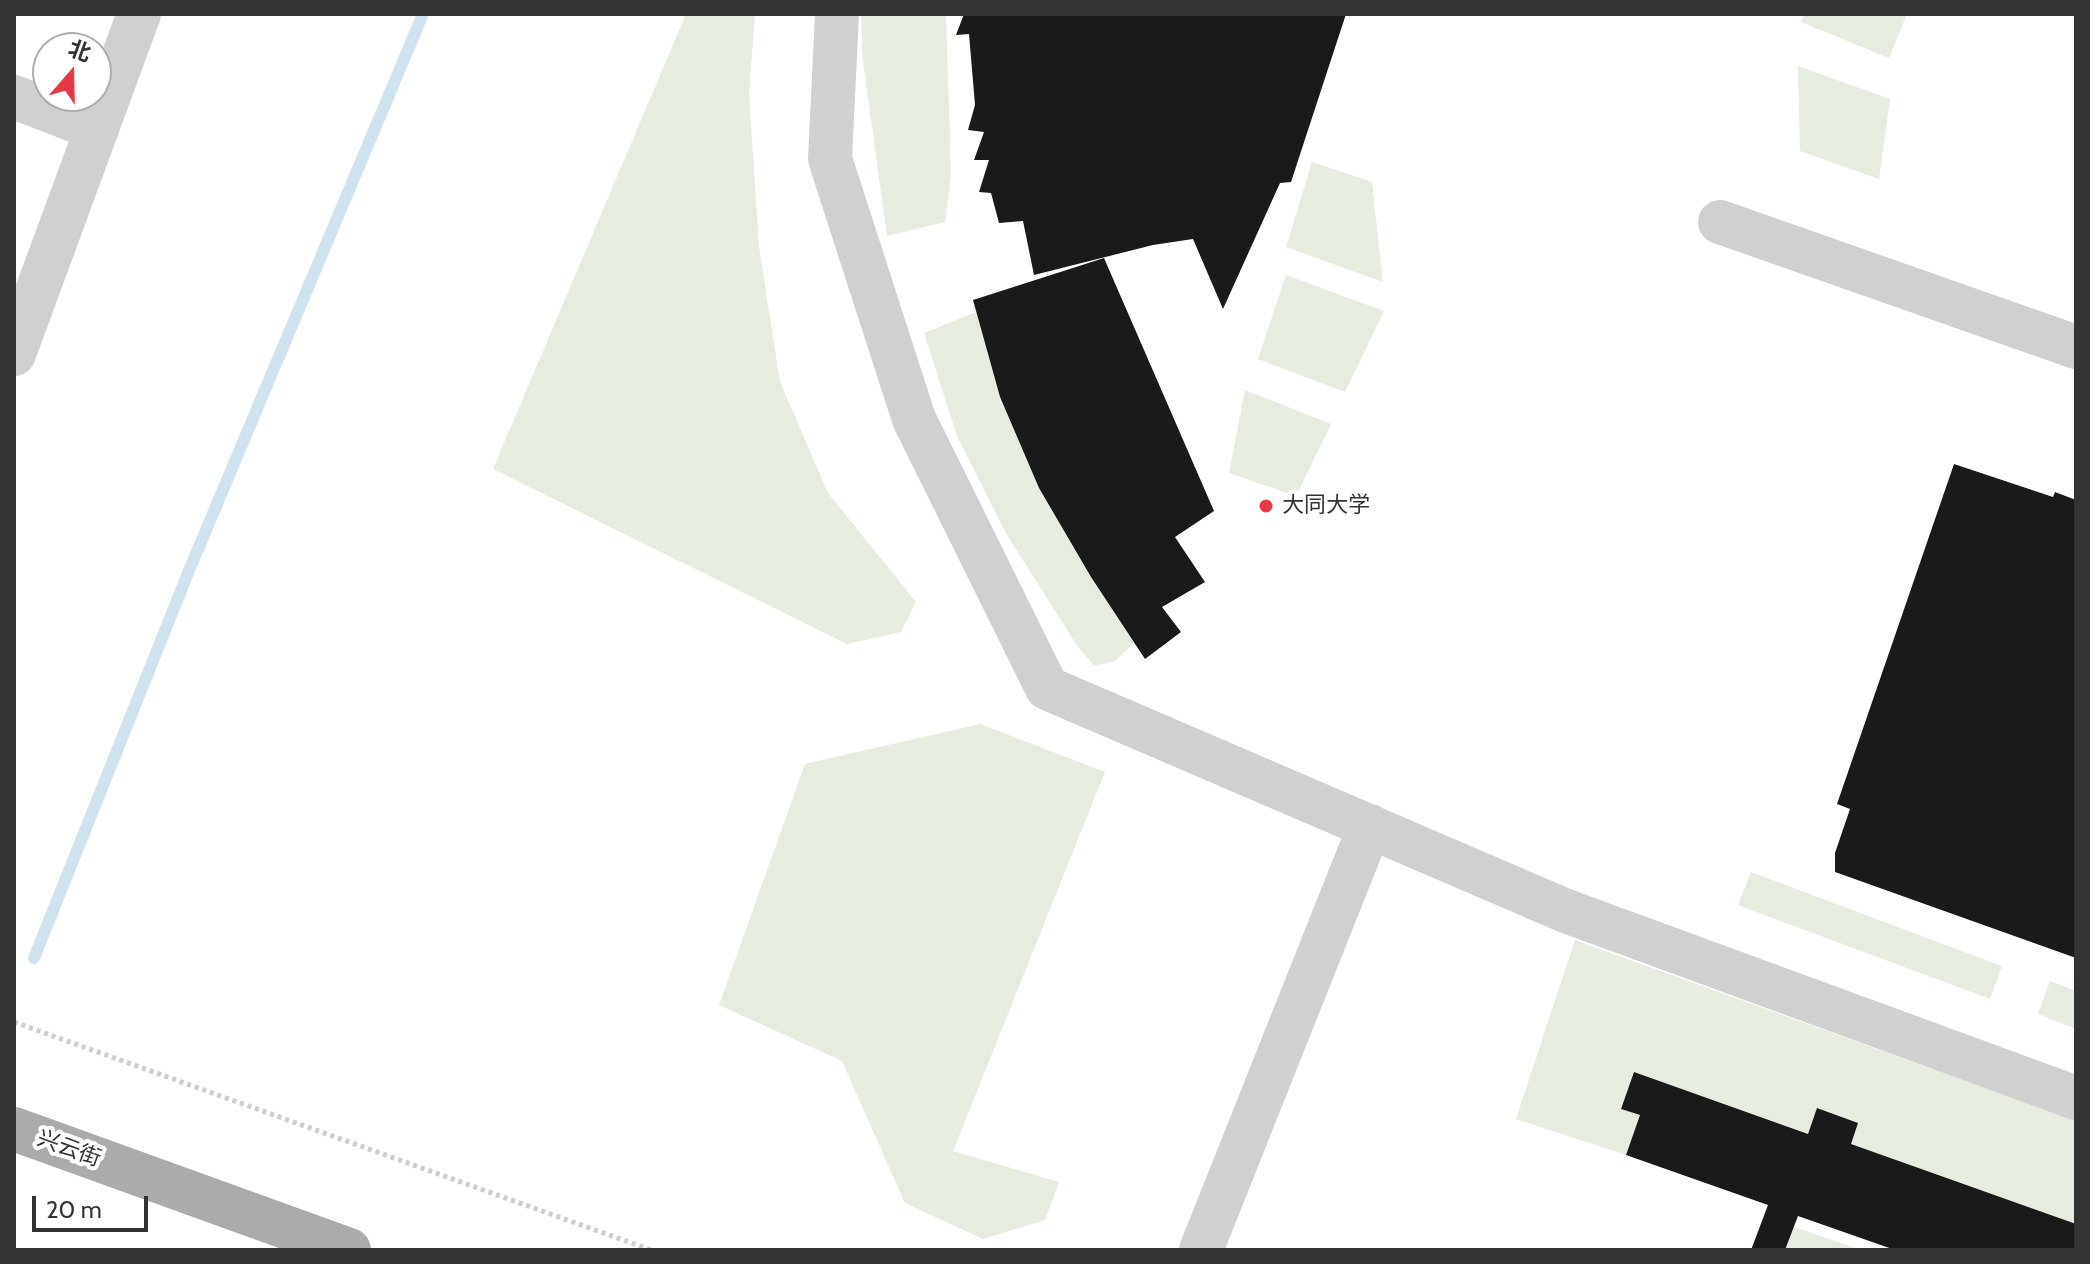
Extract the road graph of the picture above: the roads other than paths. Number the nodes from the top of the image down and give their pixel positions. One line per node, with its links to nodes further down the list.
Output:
1 (139, 14): 4 (street)
2 (837, 14): 8 (street)
3 (14, 97): 4 (street)
4 (97, 129): 7 (street)
5 (1720, 222): 6 (street)
6 (2076, 347)
7 (14, 354)
8 (1370, 826): 9 (street); 12 (street)
9 (2076, 1098)
10 (14, 1129): 11 (main road, 兴云街)
11 (349, 1250)
12 (1201, 1250)

